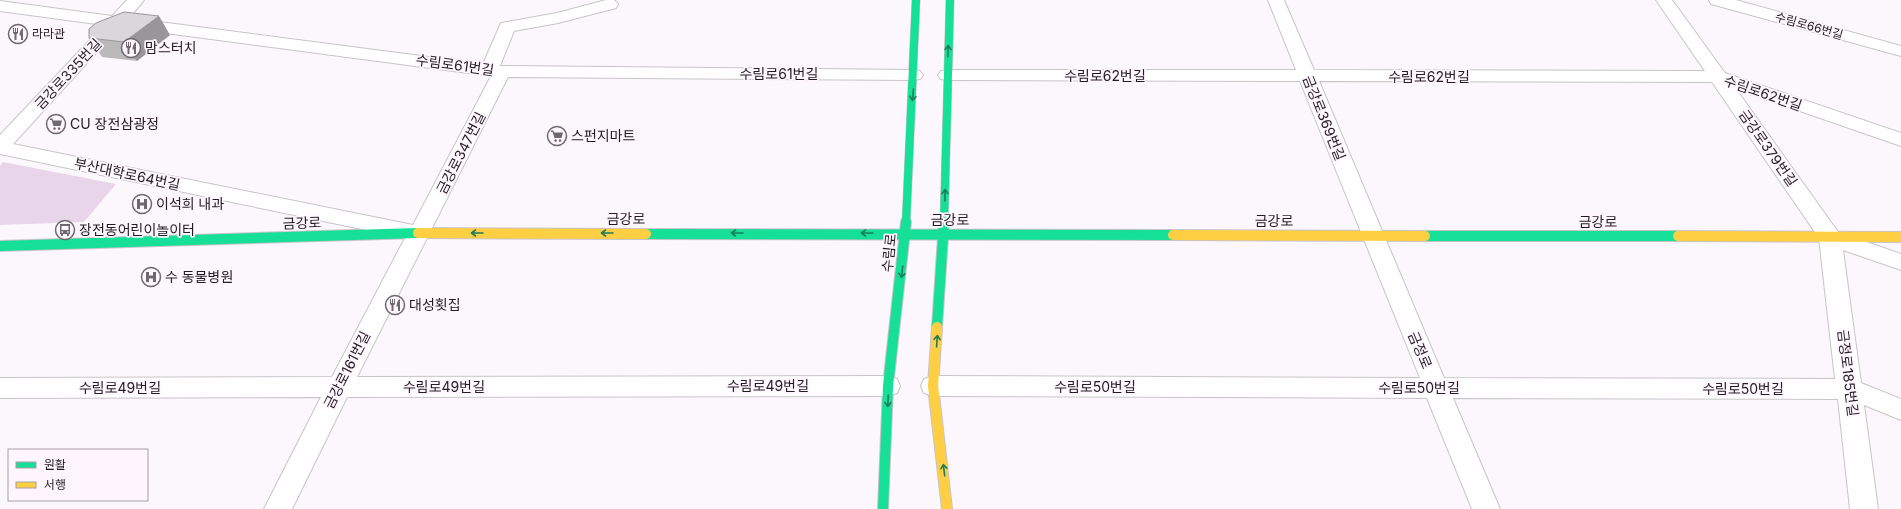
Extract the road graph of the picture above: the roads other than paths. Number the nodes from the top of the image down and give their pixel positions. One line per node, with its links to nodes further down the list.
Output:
1 (136, 0): 9 (street, 금강로335번길)
2 (916, 0): 12 (main road, 수림로)
3 (950, 0): 13 (main road, one-way to 3)
4 (1276, 0): 14 (street, 금강로369번길)
5 (1664, 0): 15 (street, 금강로379번길)
6 (1717, 0): 10 (street, 수림로66번길)
7 (610, 4): 11 (street, 금강로347번길)
8 (0, 6): 9 (street, 수림로61번길)
9 (117, 21): 11 (street, 수림로61번길); 17 (street, 금강로335번길)
10 (1901, 51)
11 (496, 71): 12 (street, 수림로61번길); 18 (street, 금강로347번길)
12 (914, 75): 19 (main road, 수림로, one-way to 19)
13 (947, 75): 14 (street, 수림로62번길); 20 (main road, one-way to 13)
14 (1307, 76): 15 (street, 수림로62번길); 21 (street, 금강로369번길)
15 (1718, 77): 16 (street, 수림로62번길); 22 (street, 금강로379번길)
16 (1901, 140)
17 (0, 148): 18 (street, 부산대학로64번길)
18 (420, 234): 19 (main road, 금강로, one-way to 18); 24 (main road, 금강로); 29 (street, 금강로161번길)
19 (906, 234): 20 (main road, 금강로); 26 (main road, 수림로, one-way to 26)
20 (944, 234): 21 (main road, 금강로); 27 (main road, one-way to 20)
21 (1372, 236): 22 (main road, 금강로); 30 (street, 금정로)
22 (1830, 237): 23 (main road, 금강로); 25 (street); 31 (street, 금정로185번길)
23 (1901, 237)
24 (0, 246)
25 (1901, 262)
26 (888, 386): 29 (street, 수림로49번길); 34 (main road, 수림로, one-way to 34)
27 (933, 386): 30 (street, 수림로50번길); 35 (main road, one-way to 27)
28 (0, 388): 29 (street, 수림로49번길)
29 (338, 388): 33 (street, 금강로161번길)
30 (1436, 388): 31 (street, 수림로50번길); 36 (street, 금정로)
31 (1850, 389): 32 (street, 수림로50번길); 37 (street, 금정로185번길)
32 (1901, 410)
33 (278, 509)
34 (884, 509)
35 (947, 509)
36 (1486, 509)
37 (1864, 509)

